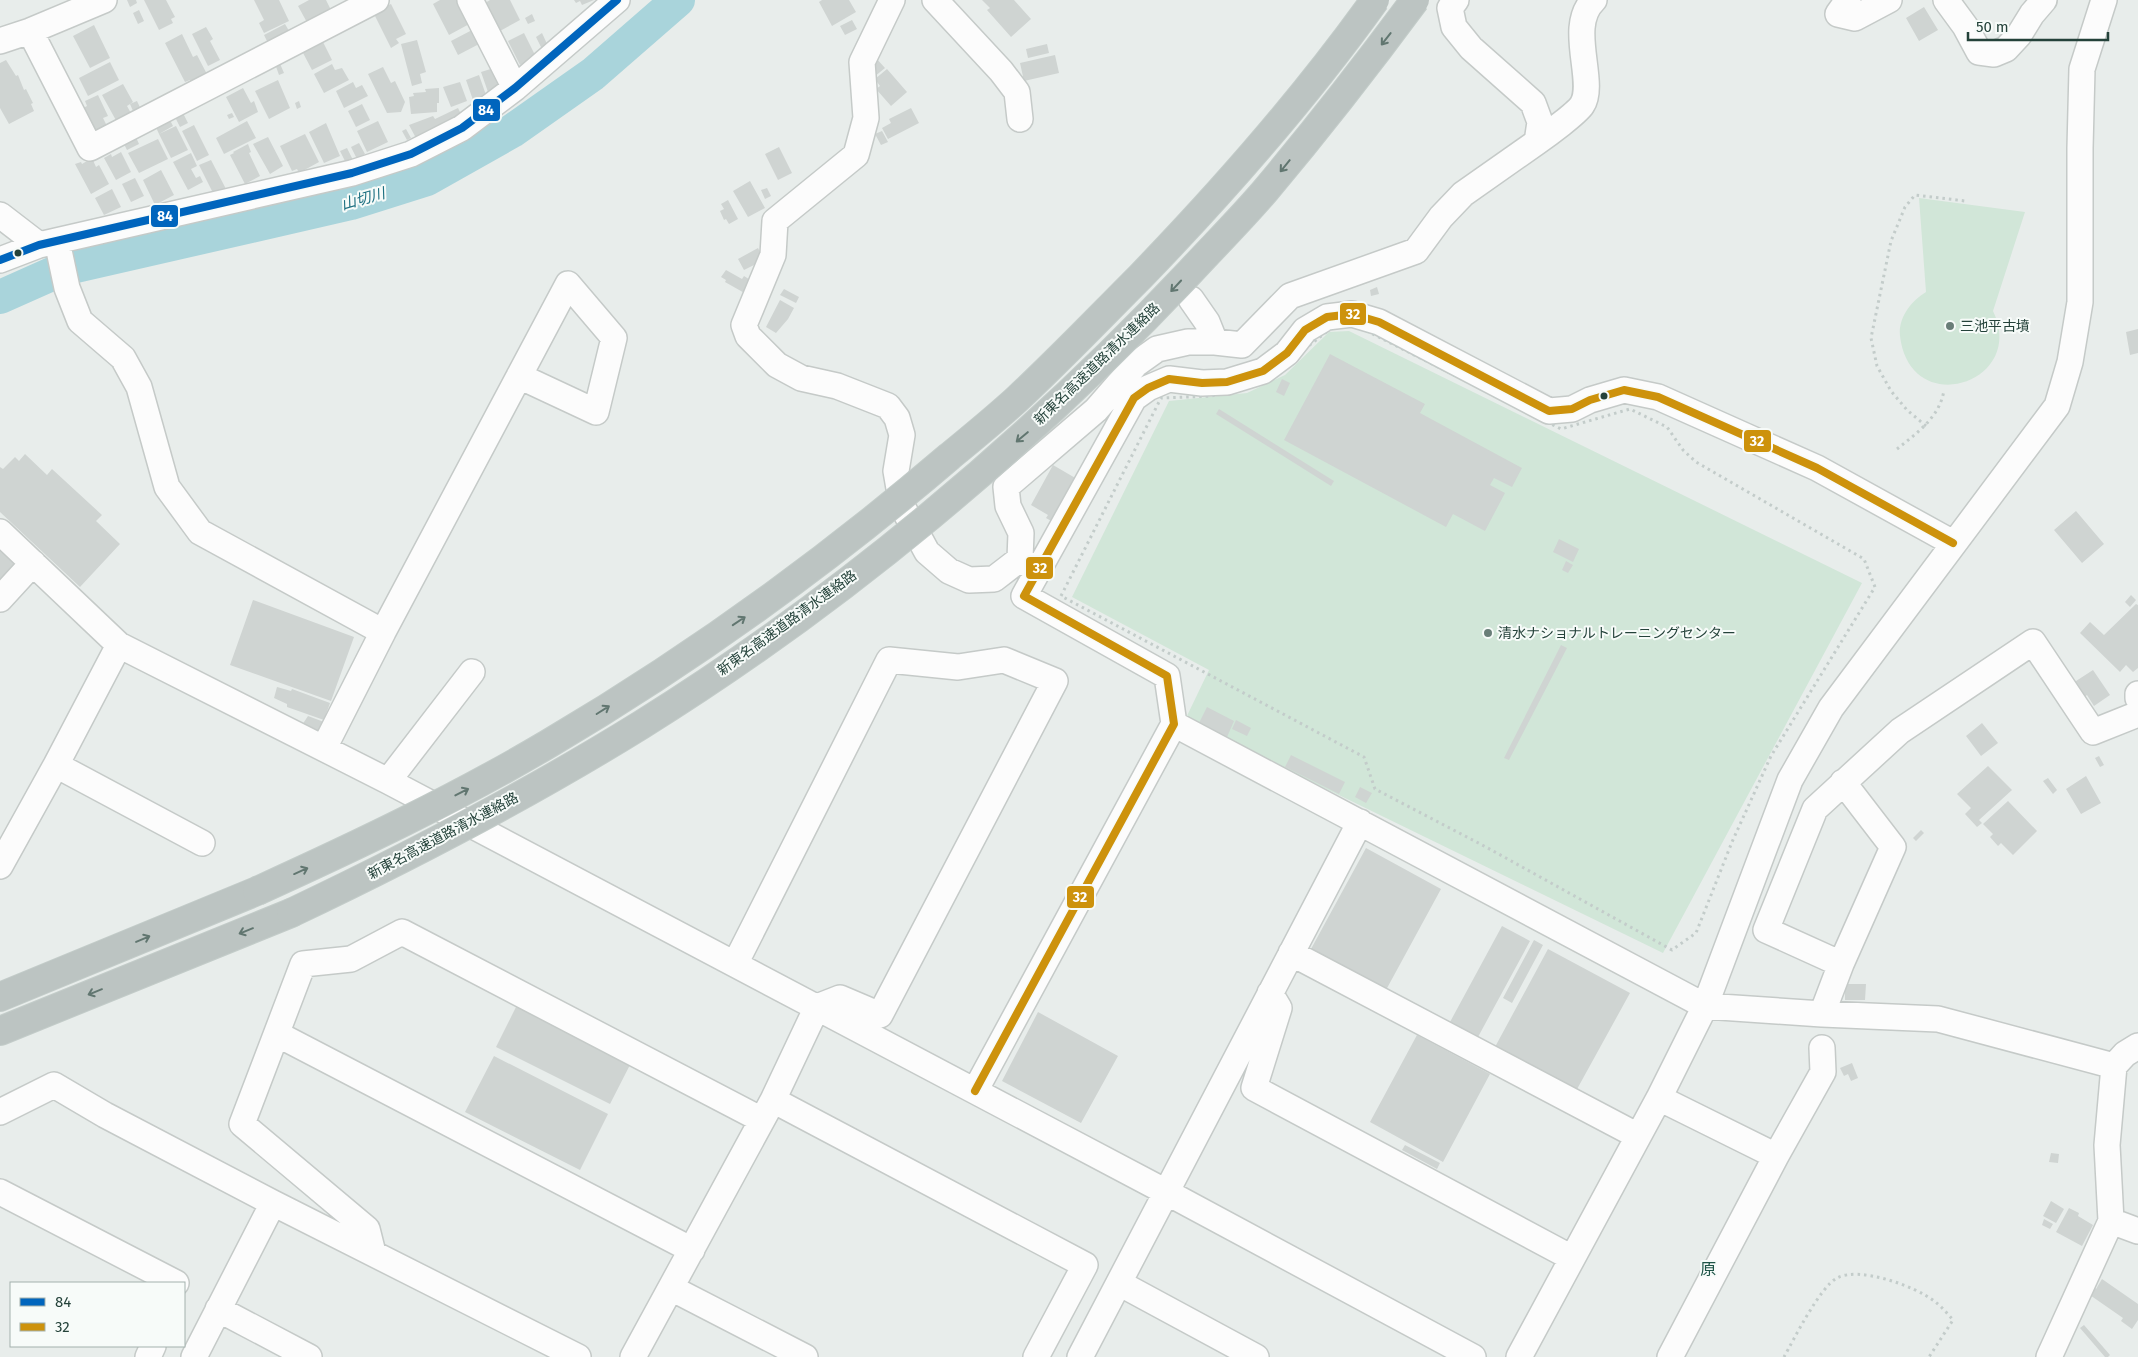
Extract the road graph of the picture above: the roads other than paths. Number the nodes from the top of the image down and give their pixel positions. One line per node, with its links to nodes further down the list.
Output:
1 (104, 0): 16 (street)
2 (376, 0): 16 (street)
3 (470, 0): 18 (street)
4 (617, 0): 18 (street)
5 (892, 0): 30 (street)
6 (935, 0): 19 (street)
7 (1375, 0): 50 (highway, one-way to 7, bridge)
8 (1415, 0): 54 (highway, 新東名高速道路清水連絡路, one-way to 54, bridge)
9 (1456, 0): 20 (street)
10 (1594, 0): 20 (street)
11 (1848, 0): 12 (street)
12 (1889, 0)
13 (1946, 0): 14 (street)
14 (2044, 0)
15 (2102, 1): 28 (street)
16 (30, 31): 17 (street)
17 (0, 41)
18 (515, 88): 22 (street)
19 (1020, 119)
20 (1538, 142): 25 (street)
21 (0, 215): 22 (street)
22 (52, 247): 23 (street); 32 (street)
23 (0, 260)
24 (1191, 299): 25 (street)
25 (1215, 342): 30 (street)
26 (519, 376): 26 (street); 32 (street)
27 (0, 532): 29 (street)
28 (1953, 543): 30 (street); 51 (street)
29 (33, 563): 31 (street); 33 (street)
30 (1029, 565): 38 (street)
31 (0, 599)
32 (383, 632): 39 (street)
33 (119, 645): 39 (street); 40 (street)
34 (472, 672): 41 (street)
35 (2138, 694): 36 (street)
36 (2138, 698)
37 (2138, 714): 42 (street)
38 (1174, 724): 43 (street); 59 (street)
39 (324, 748): 41 (street)
40 (56, 765): 44 (street); 45 (street)
41 (388, 781): 47 (street)
42 (1843, 782): 48 (street); 48 (street)
43 (1360, 822): 46 (street); 51 (street)
44 (202, 843)
45 (0, 866)
46 (1291, 953): 49 (street); 63 (street)
47 (735, 964): 52 (street); 52 (street)
48 (1841, 964): 53 (street)
49 (1270, 993): 66 (street); 72 (street)
50 (0, 997)
51 (1705, 1006): 53 (street); 60 (street)
52 (817, 1007): 59 (street); 61 (street)
53 (1822, 1014): 58 (street)
54 (0, 1031)
55 (277, 1034): 61 (street); 70 (street); 71 (street)
56 (2138, 1046): 58 (street)
57 (1822, 1048): 64 (street)
58 (2114, 1066): 68 (street)
59 (975, 1091): 66 (street)
60 (1659, 1098): 63 (street); 64 (street)
61 (768, 1110): 70 (street); 82 (street)
62 (0, 1112): 67 (street)
63 (1638, 1136): 72 (street)
64 (1776, 1156): 87 (street)
65 (0, 1192): 73 (street)
66 (1168, 1193): 74 (street); 85 (street)
67 (273, 1203): 71 (street); 76 (street)
68 (2111, 1221): 69 (street); 88 (street)
69 (2138, 1231)
70 (692, 1250): 75 (street)
71 (373, 1253): 79 (street)
72 (1572, 1258): 86 (street)
73 (174, 1282)
74 (1119, 1284): 83 (street); 84 (street)
75 (671, 1288): 80 (street); 81 (street)
76 (218, 1309): 77 (street); 78 (street)
77 (194, 1357)
78 (309, 1357)
79 (578, 1357)
80 (633, 1357)
81 (805, 1357)
82 (1036, 1357)
83 (1080, 1357)
84 (1256, 1357)
85 (1473, 1357)
86 (1519, 1357)
87 (1670, 1357)
88 (2049, 1357)

